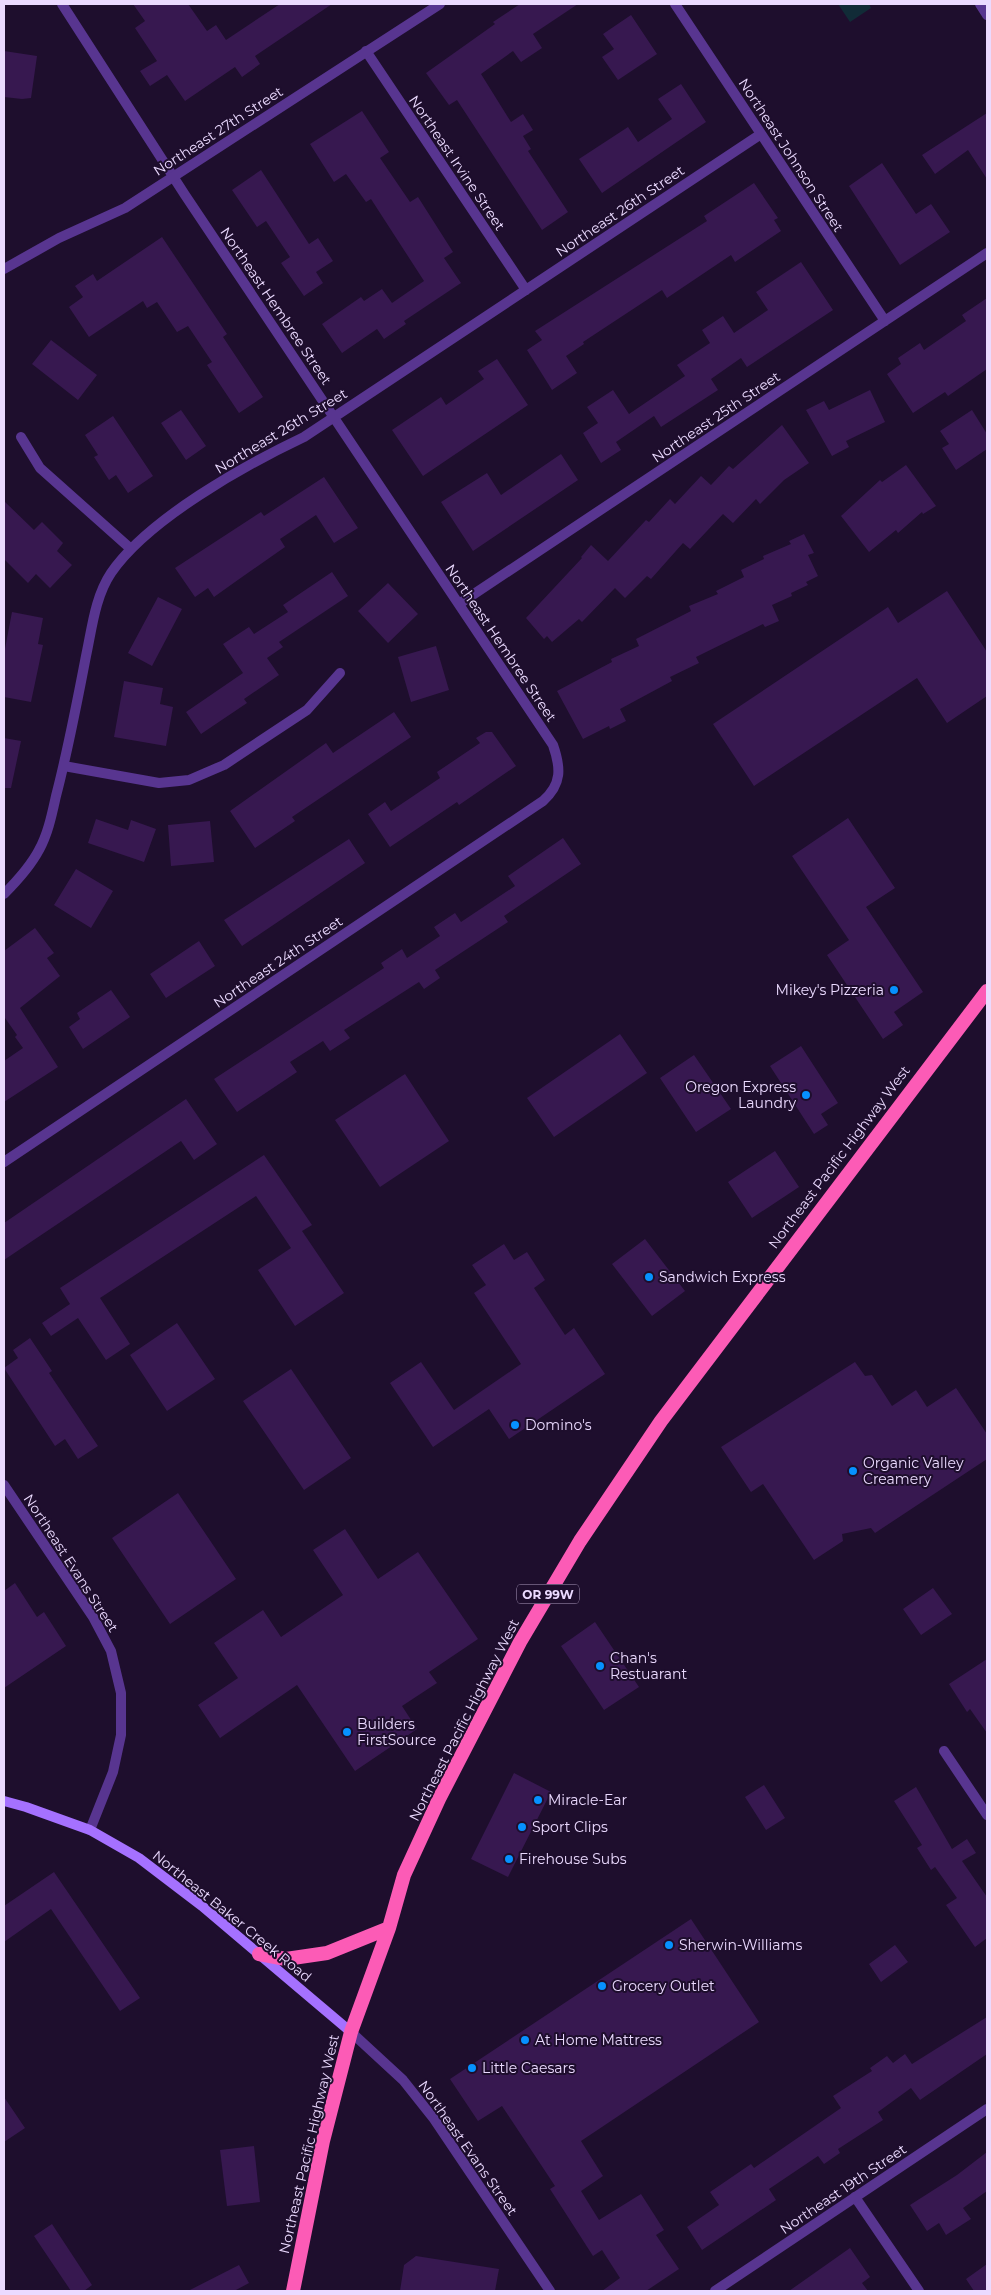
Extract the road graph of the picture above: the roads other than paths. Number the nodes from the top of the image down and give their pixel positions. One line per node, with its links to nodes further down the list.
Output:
1 (62, 4): 8 (street, Northeast Hembree Street)
2 (440, 4): 6 (street, Northeast 27th Street)
3 (675, 4): 7 (street, Northeast Johnson Street)
4 (980, 4): 5 (street)
5 (987, 15)
6 (366, 51): 8 (street, Northeast 27th Street); 11 (street, Northeast Irvine Street)
7 (761, 134): 11 (street, Northeast 26th Street); 12 (street, Northeast Johnson Street)
8 (174, 176): 10 (street, Northeast 27th Street); 13 (street, Northeast Hembree Street)
9 (987, 253): 12 (street, Northeast 25th Street)
10 (4, 269)
11 (526, 290): 13 (street, Northeast 26th Street)
12 (885, 321): 16 (street, Northeast 25th Street)
13 (334, 417): 15 (street, Northeast 26th Street); 16 (street, Northeast Hembree Street)
14 (21, 437): 15 (street)
15 (131, 549): 18 (street, Northeast 26th Street)
16 (459, 604): 19 (street, Northeast Hembree Street)
17 (340, 673): 18 (street)
18 (64, 766): 20 (street, Northeast 26th Street)
19 (558, 776): 22 (street, Northeast 24th Street)
20 (4, 894)
21 (987, 991): 28 (highway, Northeast Pacific Highway West / OR 99W)
22 (4, 1162)
23 (4, 1485): 27 (street, Northeast Evans Street)
24 (944, 1751): 26 (street)
25 (4, 1802): 27 (main road, Northeast Baker Creek Road)
26 (987, 1814)
27 (90, 1830): 29 (main road, Northeast Baker Creek Road)
28 (389, 1928): 29 (highway); 30 (highway, Northeast Pacific Highway West / OR 99W)
29 (260, 1954): 30 (main road, Northeast Baker Creek Road)
30 (351, 2032): 33 (highway, Northeast Pacific Highway West / OR 99W); 34 (street, Northeast Evans Street)
31 (987, 2109): 32 (street, Northeast 19th Street)
32 (855, 2197): 35 (street, Northeast 19th Street); 36 (street)
33 (294, 2291)
34 (550, 2291)
35 (715, 2291)
36 (919, 2291)

